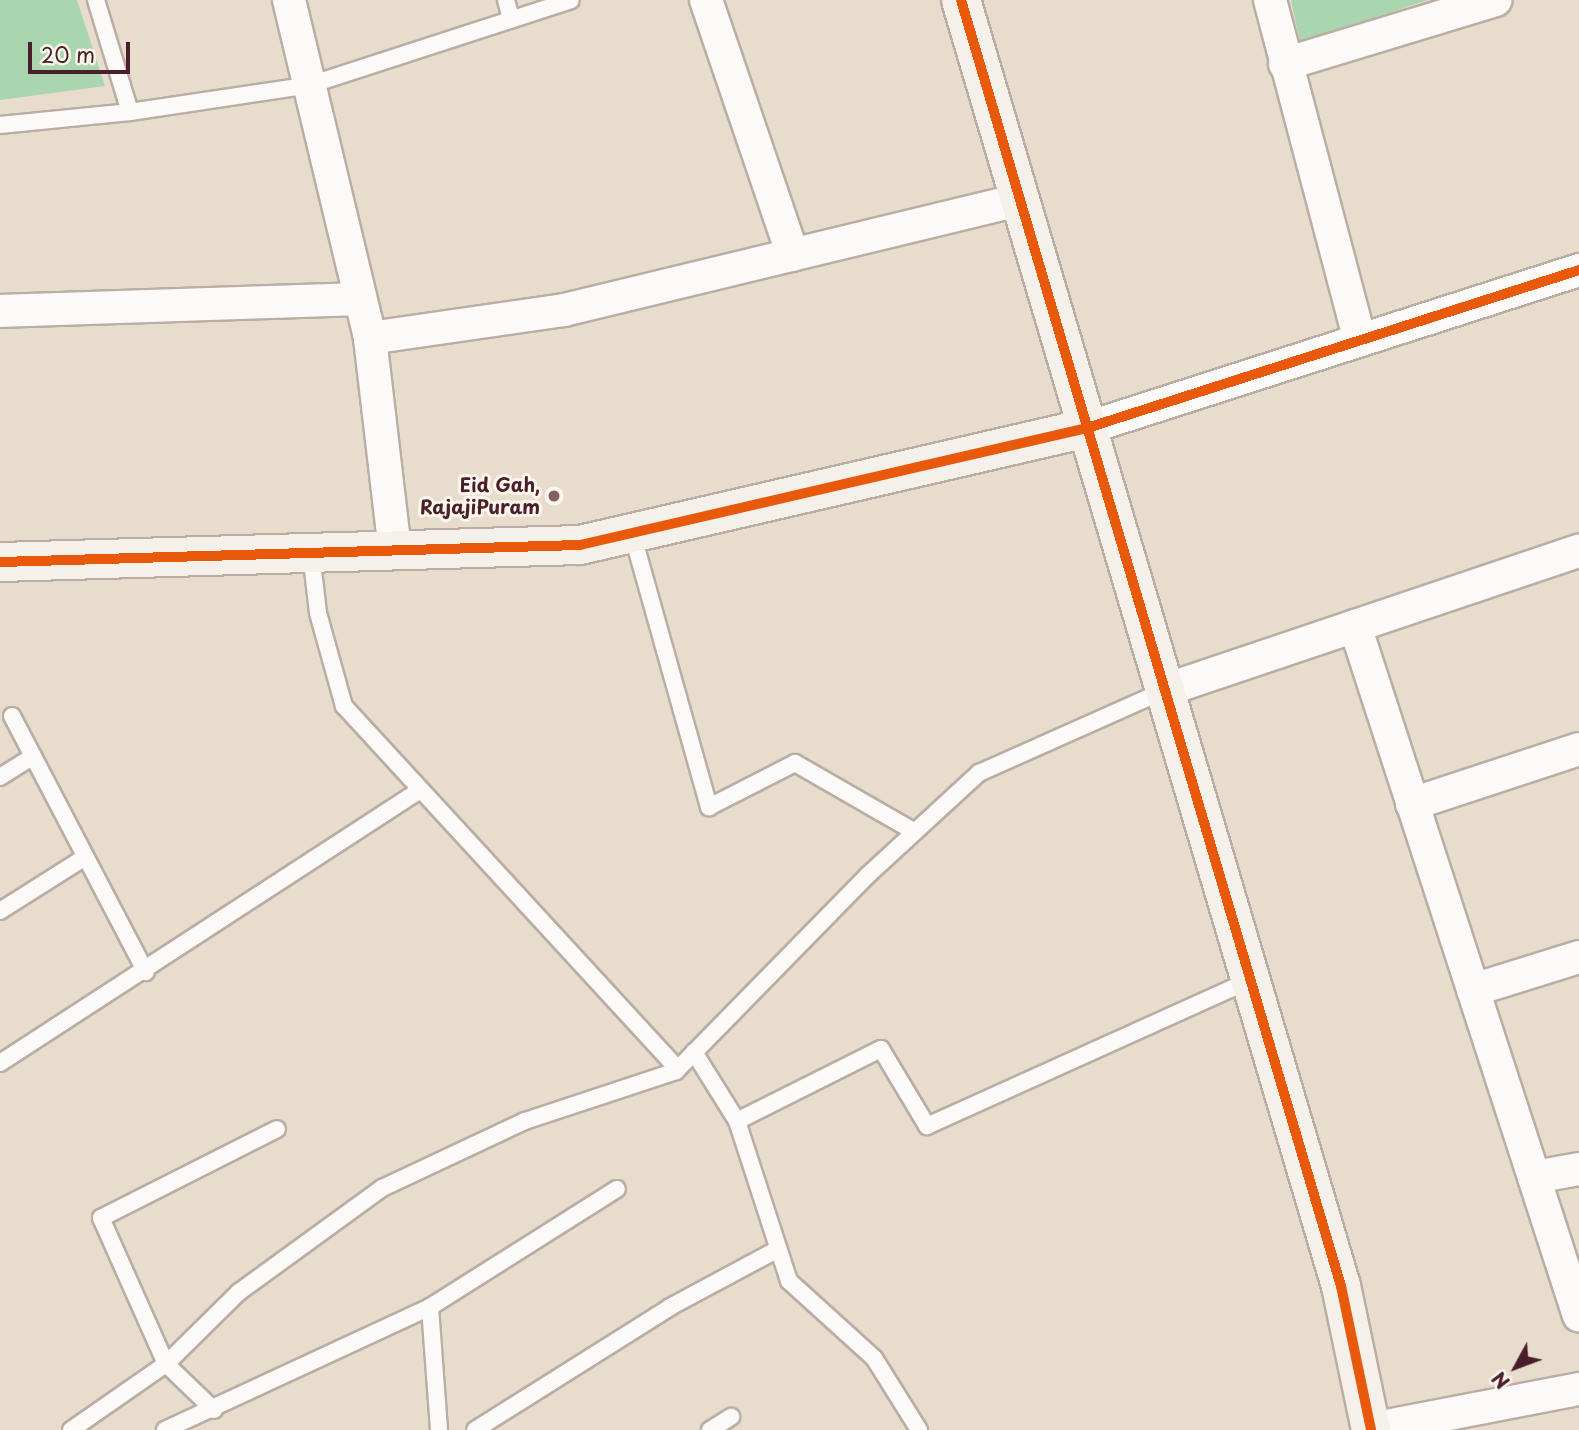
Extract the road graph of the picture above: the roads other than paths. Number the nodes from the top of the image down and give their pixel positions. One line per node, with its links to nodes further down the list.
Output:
1 (96, 0): 12 (lane)
2 (289, 0): 11 (street)
3 (506, 0): 9 (lane)
4 (571, 0): 9 (lane)
5 (706, 0): 15 (street)
6 (961, 0): 14 (street)
7 (1270, 0): 10 (street)
8 (1496, 0): 10 (street)
9 (511, 19): 11 (lane)
10 (1285, 64): 20 (street)
11 (310, 85): 12 (lane); 17 (street)
12 (131, 112): 13 (lane)
13 (0, 125)
14 (1020, 200): 15 (street); 21 (street)
15 (793, 255): 19 (street)
16 (1579, 270): 20 (street)
17 (360, 299): 18 (street); 19 (street)
18 (0, 311)
19 (370, 338): 23 (street)
20 (1360, 340): 21 (street)
21 (1087, 428): 22 (street); 28 (street)
22 (632, 533): 23 (street); 35 (lane)
23 (395, 551): 25 (street)
24 (1579, 551): 27 (street)
25 (311, 553): 26 (street); 33 (lane)
26 (0, 562)
27 (1355, 626): 28 (street); 34 (street)
28 (1165, 690): 35 (lane); 40 (street)
29 (12, 716): 31 (lane)
30 (1579, 749): 34 (street)
31 (33, 756): 32 (lane); 36 (lane)
32 (0, 777)
33 (420, 790): 39 (lane); 44 (lane)
34 (1412, 804): 41 (street)
35 (915, 832): 42 (lane)
36 (86, 857): 37 (lane); 39 (lane)
37 (0, 911)
38 (1579, 957): 41 (street)
39 (146, 972): 43 (lane)
40 (1250, 980): 45 (lane); 57 (street)
41 (1473, 990): 48 (street)
42 (694, 1052): 44 (lane); 45 (lane)
43 (0, 1063)
44 (678, 1069): 53 (lane)
45 (737, 1121): 50 (lane)
46 (278, 1129): 53 (lane)
47 (1579, 1169): 48 (street)
48 (1534, 1177): 52 (street)
49 (617, 1189): 51 (lane)
50 (778, 1249): 61 (lane); 63 (lane)
51 (430, 1307): 55 (lane); 60 (lane)
52 (1579, 1316)
53 (166, 1364): 55 (lane); 58 (lane)
54 (1579, 1389): 57 (street)
55 (214, 1410): 59 (lane)
56 (731, 1417): 62 (lane)
57 (1371, 1429)
58 (71, 1430)
59 (165, 1430)
60 (439, 1430)
61 (475, 1430)
62 (710, 1430)
63 (919, 1430)

